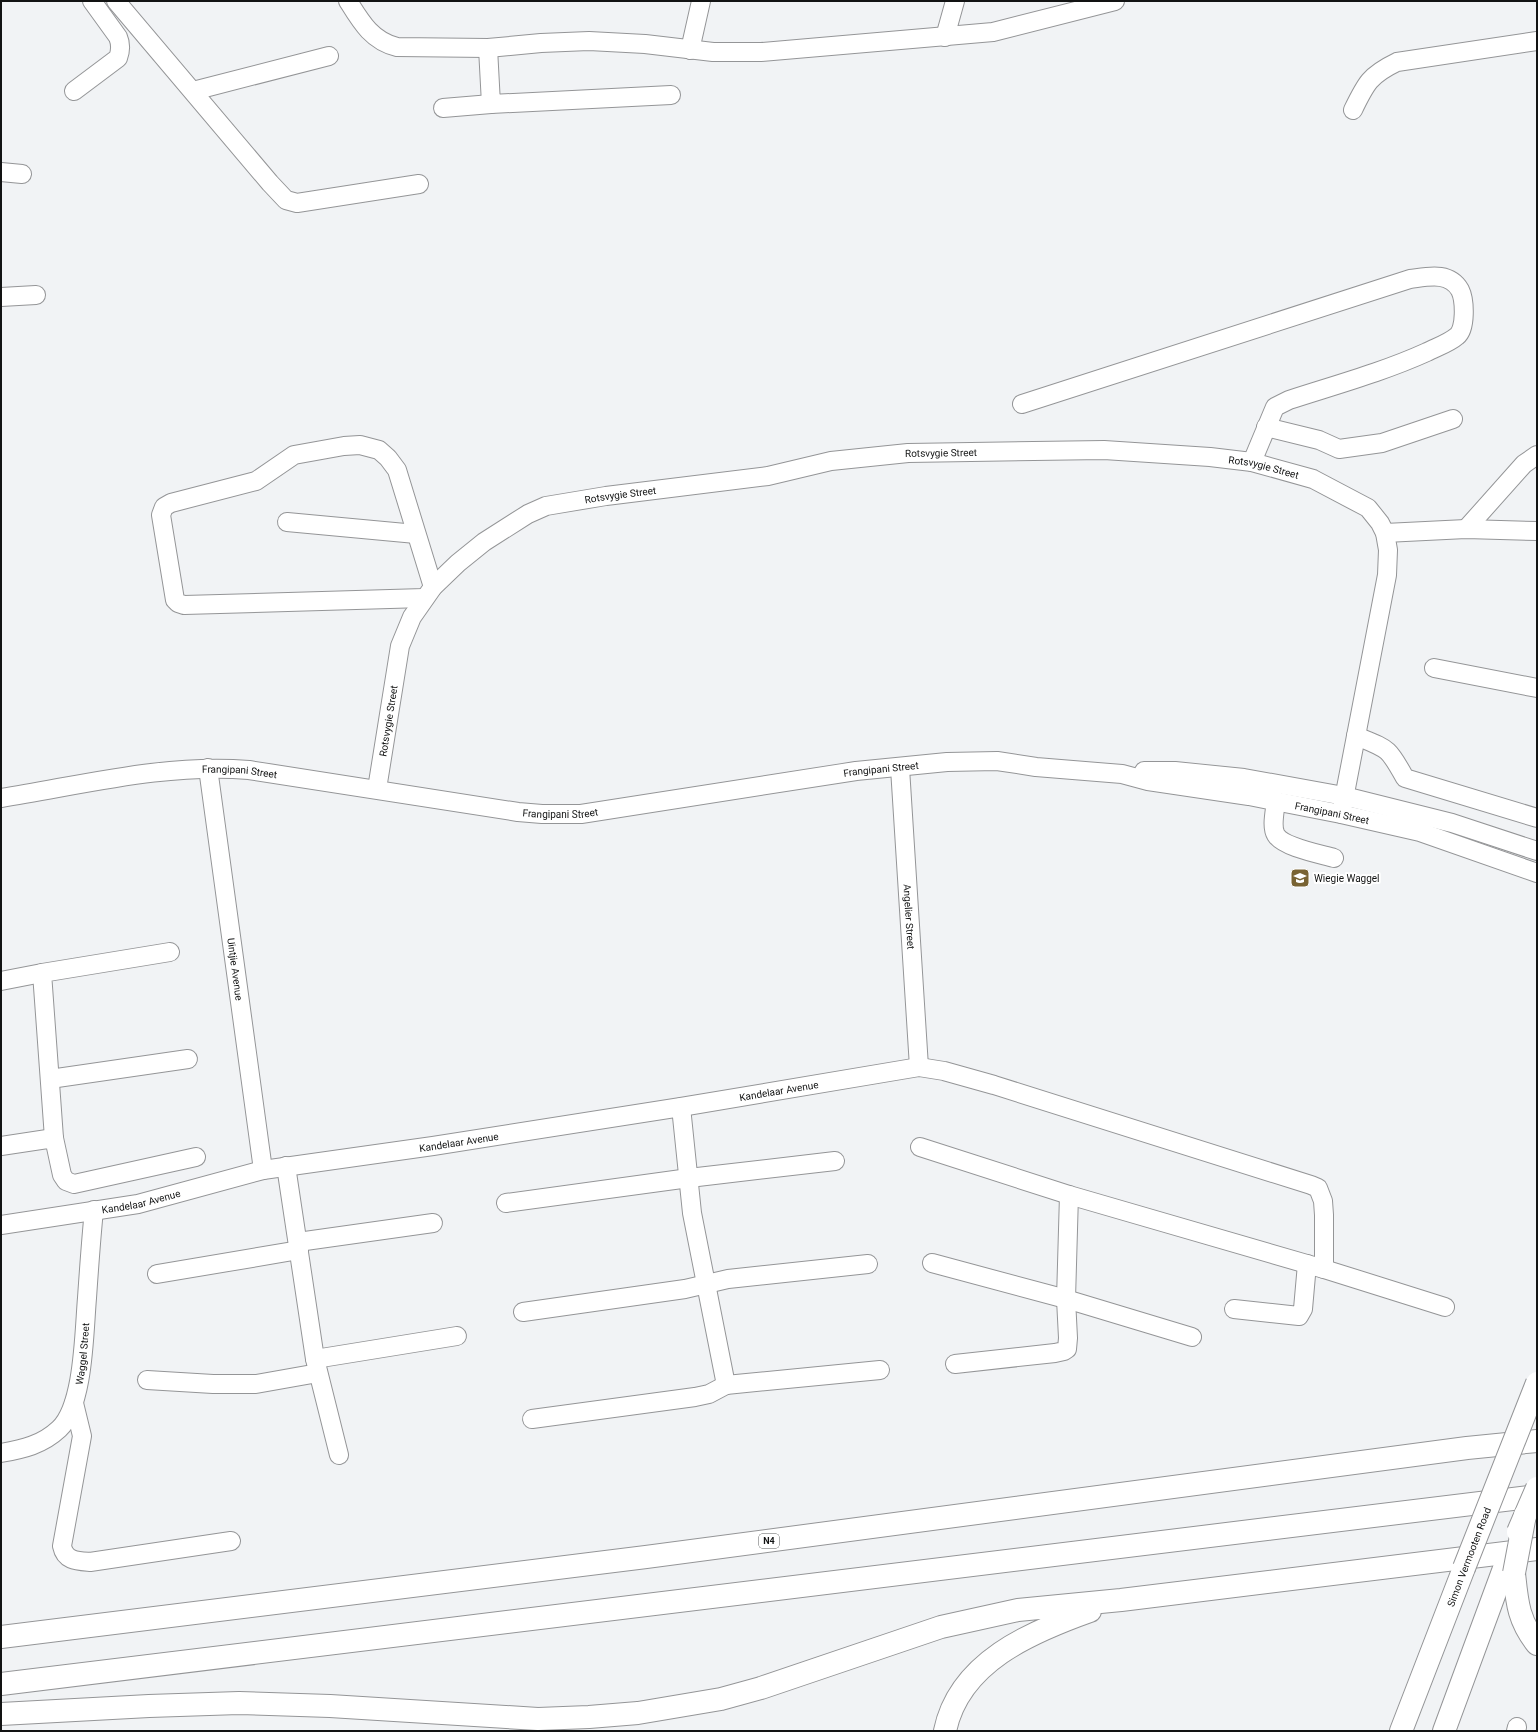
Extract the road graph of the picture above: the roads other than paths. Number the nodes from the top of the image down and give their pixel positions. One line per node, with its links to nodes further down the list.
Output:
1 (92, 1): 12 (street)
2 (116, 1): 13 (street)
3 (348, 1): 9 (street)
4 (701, 1): 10 (street)
5 (955, 1): 7 (street)
6 (1115, 1): 7 (street)
7 (945, 37): 10 (street)
8 (1537, 41): 17 (street)
9 (488, 48): 10 (street); 15 (street)
10 (690, 50)
11 (329, 56): 13 (street)
12 (74, 91)
13 (193, 91): 20 (street)
14 (671, 95): 15 (street)
15 (491, 104): 16 (street)
16 (443, 108)
17 (1353, 110)
18 (1, 172): 19 (street)
19 (22, 174)
20 (419, 184)
21 (36, 295): 22 (street)
22 (1, 297)
23 (1022, 404): 25 (street)
24 (1453, 419): 25 (street)
25 (1266, 427): 27 (street)
26 (1537, 454): 29 (street)
27 (1252, 462): 31 (street, Rotsvygie Street); 33 (street, Rotsvygie Street)
28 (287, 522): 32 (street)
29 (1466, 529): 30 (street); 31 (street)
30 (1537, 531)
31 (1385, 533): 36 (street, Rotsvygie Street)
32 (416, 534): 33 (street); 33 (street)
33 (428, 592): 40 (street, Rotsvygie Street)
34 (1434, 668): 35 (street)
35 (1537, 688)
36 (1356, 736): 41 (street, Rotsvygie Street); 45 (street)
37 (208, 768): 40 (street, Frangipani Street); 42 (street, Frangipani Street); 62 (street, Uintjie Avenue)
38 (900, 768): 39 (street, Frangipani Street); 40 (street, Frangipani Street); 53 (street, Angelier Street)
39 (1122, 774): 41 (street, Frangipani Street); 43 (street, Frangipani Street)
40 (377, 789)
41 (1344, 796): 44 (street, Rotsvygie Street); 46 (street, Frangipani Street)
42 (1, 798)
43 (1276, 801): 44 (street, Frangipani Street); 47 (street)
44 (1341, 814): 48 (street, Frangipani Street)
45 (1537, 818)
46 (1537, 851)
47 (1334, 858)
48 (1537, 873)
49 (170, 952): 50 (street)
50 (42, 973): 51 (street); 54 (street)
51 (1, 981)
52 (188, 1059): 54 (street)
53 (919, 1067): 55 (street, Kandelaar Avenue); 73 (street, Kandelaar Avenue)
54 (50, 1079): 56 (street)
55 (681, 1107): 61 (street, Kandelaar Avenue); 63 (street)
56 (54, 1138): 57 (street); 59 (street)
57 (1, 1146)
58 (920, 1147): 64 (street)
59 (196, 1157)
60 (835, 1161): 63 (street)
61 (286, 1166): 62 (street, Kandelaar Avenue); 69 (street)
62 (263, 1170): 66 (street, Kandelaar Avenue)
63 (689, 1178): 65 (street); 75 (street)
64 (1069, 1195): 72 (street); 76 (street)
65 (506, 1203)
66 (94, 1210): 68 (street, Kandelaar Avenue); 88 (street, Waggel Street)
67 (433, 1223): 69 (street)
68 (1, 1225)
69 (298, 1246): 74 (street); 83 (street)
70 (932, 1263): 76 (street)
71 (868, 1264): 75 (street)
72 (1307, 1264): 73 (street); 78 (street)
73 (1324, 1269): 77 (street)
74 (157, 1274)
75 (706, 1284): 79 (street); 87 (street)
76 (1066, 1299): 81 (street); 82 (street)
77 (1445, 1307)
78 (1234, 1309)
79 (523, 1312)
80 (457, 1336): 83 (street)
81 (1192, 1337)
82 (954, 1364)
83 (317, 1366): 85 (street); 94 (street)
84 (880, 1370): 87 (street)
85 (147, 1380)
86 (1537, 1383): 108 (main road, Simon Vermooten Road, bridge)
87 (726, 1385): 89 (street)
88 (74, 1403): 93 (street, Waggel Street); 97 (street)
89 (532, 1419)
90 (1537, 1432): 92 (main road)
91 (1537, 1441): 92 (main road, N4)
92 (1467, 1448): 101 (main road, N4)
93 (1, 1453)
94 (339, 1455)
95 (1537, 1488): 99 (main road, bridge)
96 (1537, 1496): 103 (main road)
97 (231, 1541)
98 (1537, 1549): 100 (main road)
99 (1510, 1568): 102 (main road); 109 (main road)
100 (1122, 1600): 104 (main road); 107 (main road)
101 (1, 1637)
102 (1537, 1644)
103 (1, 1684)
104 (402, 1712): 105 (main road); 106 (main road)
105 (1, 1714)
106 (503, 1731)
107 (945, 1731)
108 (1401, 1731)
109 (1444, 1731)

